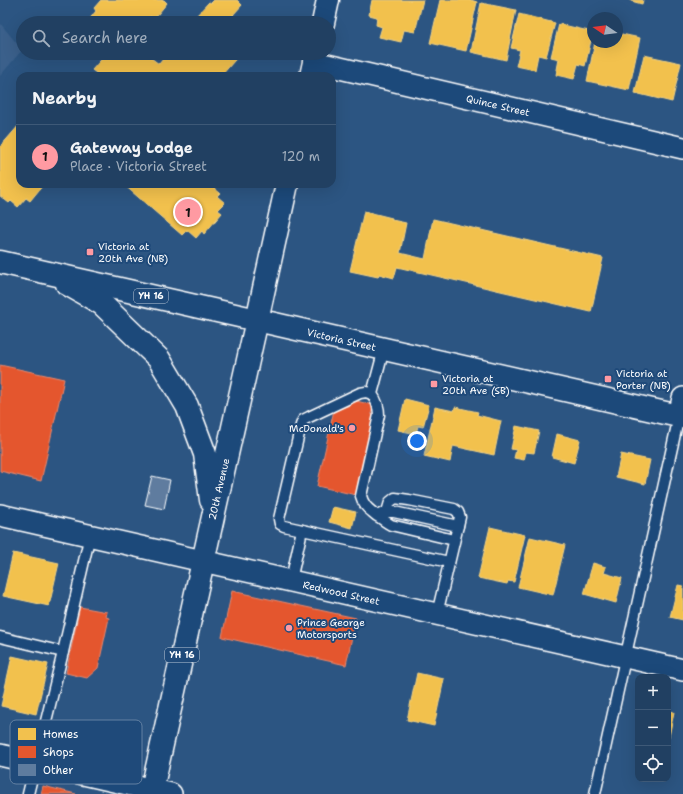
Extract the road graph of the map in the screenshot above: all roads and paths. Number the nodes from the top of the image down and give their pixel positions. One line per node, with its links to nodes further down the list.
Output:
1 (328, 0): 2 (main road)
2 (325, 16)
3 (314, 64): 4 (street, Quince Street)
4 (683, 148)
5 (286, 188): 8 (main road, 20th Avenue)
6 (0, 262): 7 (main road, Victoria Street / YH 16)
7 (45, 272): 8 (main road, Victoria Street / YH 16); 14 (main road)
8 (257, 320): 9 (main road, Victoria Street); 14 (main road, 20th Avenue / YH 16)
9 (384, 349): 10 (lane); 11 (main road, Victoria Street)
10 (372, 394): 12 (lane); 16 (lane)
11 (682, 410): 25 (lane)
12 (382, 514): 15 (lane); 15 (lane); 18 (lane)
13 (0, 515): 17 (street, Redwood Street)
14 (213, 516): 19 (main road, 20th Avenue / YH 16)
15 (458, 526): 18 (lane)
16 (302, 530): 20 (lane); 21 (lane)
17 (90, 535): 19 (street, Redwood Street); 24 (lane)
18 (454, 540): 20 (lane)
19 (203, 561): 21 (street, Redwood Street); 32 (main road, 20th Avenue / YH 16)
20 (449, 562): 22 (lane)
21 (291, 580): 22 (street, Redwood Street)
22 (437, 614): 25 (street, Redwood Street)
23 (0, 637): 24 (lane)
24 (63, 652): 27 (lane)
25 (626, 656): 26 (street, Redwood Street); 34 (lane)
26 (683, 670)
27 (47, 720)
28 (0, 756): 29 (street)
29 (10, 758)
30 (31, 784): 33 (lane)
31 (120, 784): 32 (street)
32 (158, 793)
33 (28, 794)
34 (595, 794)

